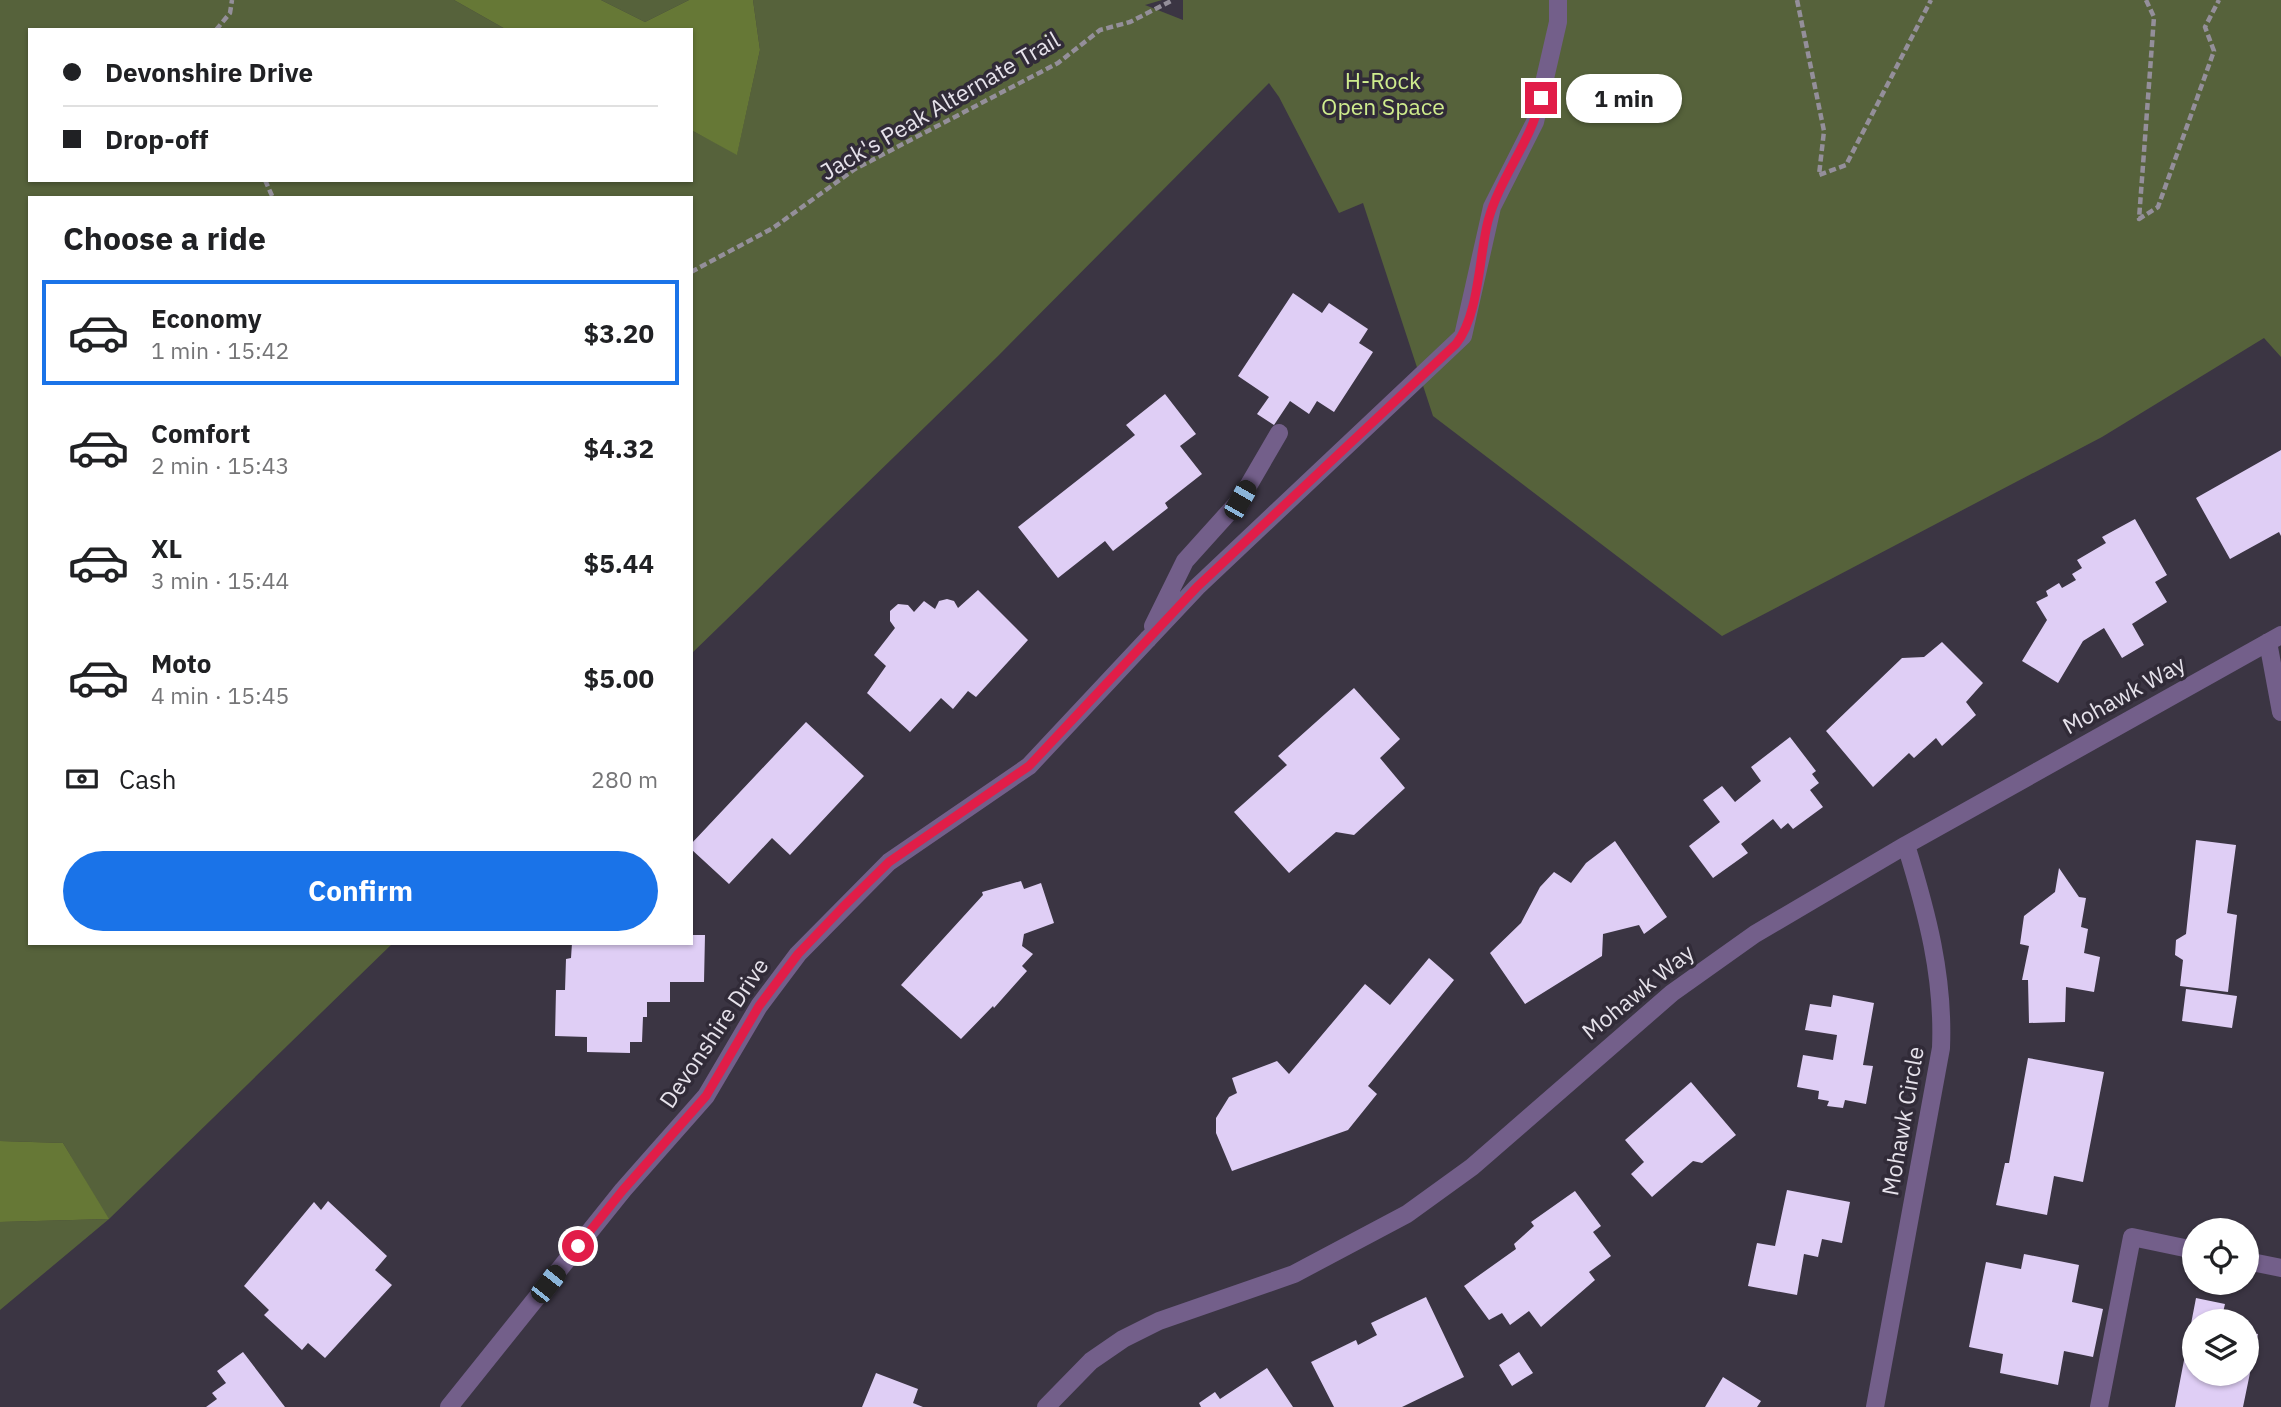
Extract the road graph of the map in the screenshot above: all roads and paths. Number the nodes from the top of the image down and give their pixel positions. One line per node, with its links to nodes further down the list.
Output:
1 (232, 0): 8 (path)
2 (1173, 0): 9 (path, Jack's Peak Alternate Trail)
3 (1558, 0): 12 (street, Devonshire Drive)
4 (1797, 0): 5 (path)
5 (1931, 0)
6 (2146, 0): 7 (path)
7 (2218, 0)
8 (218, 28)
9 (693, 271)
10 (1279, 433): 12 (street)
11 (2275, 638): 13 (street); 14 (street, Mohawk Way)
12 (1148, 639): 18 (street, Devonshire Drive)
13 (2281, 712)
14 (1906, 845): 19 (street, Mohawk Way); 20 (street, Mohawk Circle)
15 (2182, 1247): 21 (street)
16 (2259, 1263): 17 (street)
17 (2281, 1268)
18 (449, 1407)
19 (1046, 1407)
20 (1875, 1407)
21 (2099, 1407)

